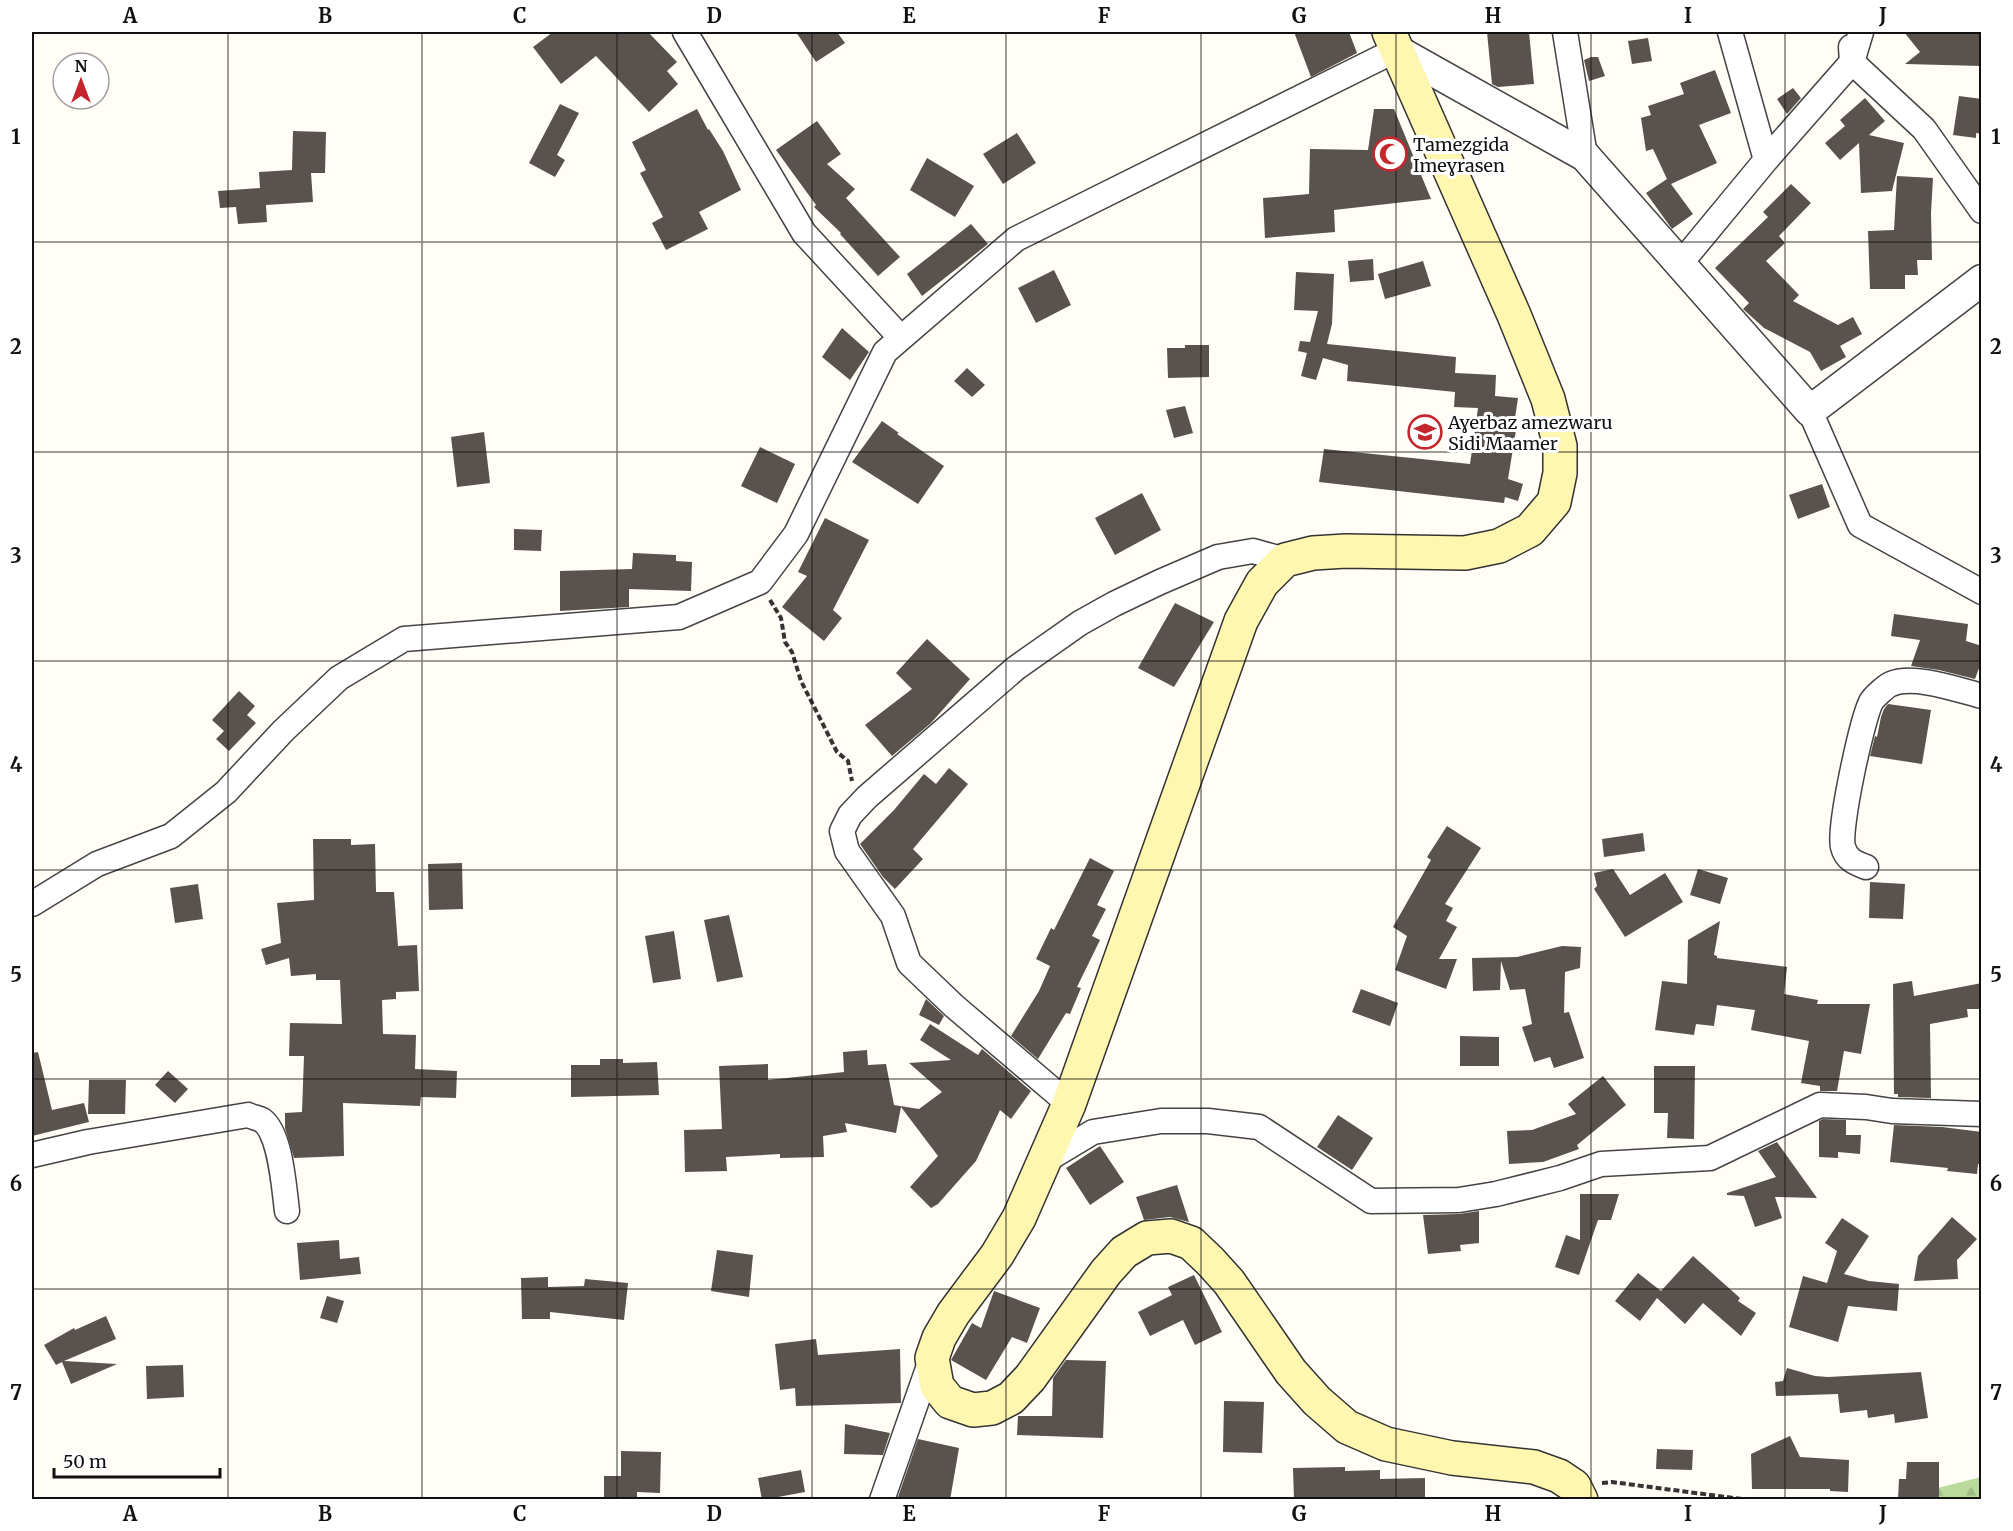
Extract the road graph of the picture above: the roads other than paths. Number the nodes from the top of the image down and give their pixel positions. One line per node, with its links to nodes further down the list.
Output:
1 (685, 32): 13 (street)
2 (1565, 32): 8 (street)
3 (1730, 32): 9 (street)
4 (1850, 32): 7 (street)
5 (1861, 32): 7 (street)
6 (1392, 41): 8 (street); 13 (street); 15 (main road)
7 (1852, 62): 9 (street); 10 (street)
8 (1585, 156): 11 (street)
9 (1766, 160): 11 (street)
10 (1982, 211)
11 (1680, 264): 14 (street)
12 (1982, 280): 14 (street)
13 (901, 338): 19 (street)
14 (1810, 411): 16 (street)
15 (1285, 560): 20 (main road); 20 (street)
16 (1982, 592)
17 (1982, 696): 18 (street)
18 (1866, 867)
19 (32, 904)
20 (1069, 1104): 23 (main road)
21 (1982, 1114): 23 (street)
22 (32, 1155): 24 (street)
23 (1043, 1162): 25 (main road)
24 (287, 1211)
25 (932, 1359): 26 (main road); 27 (street)
26 (1578, 1493)
27 (882, 1500)

